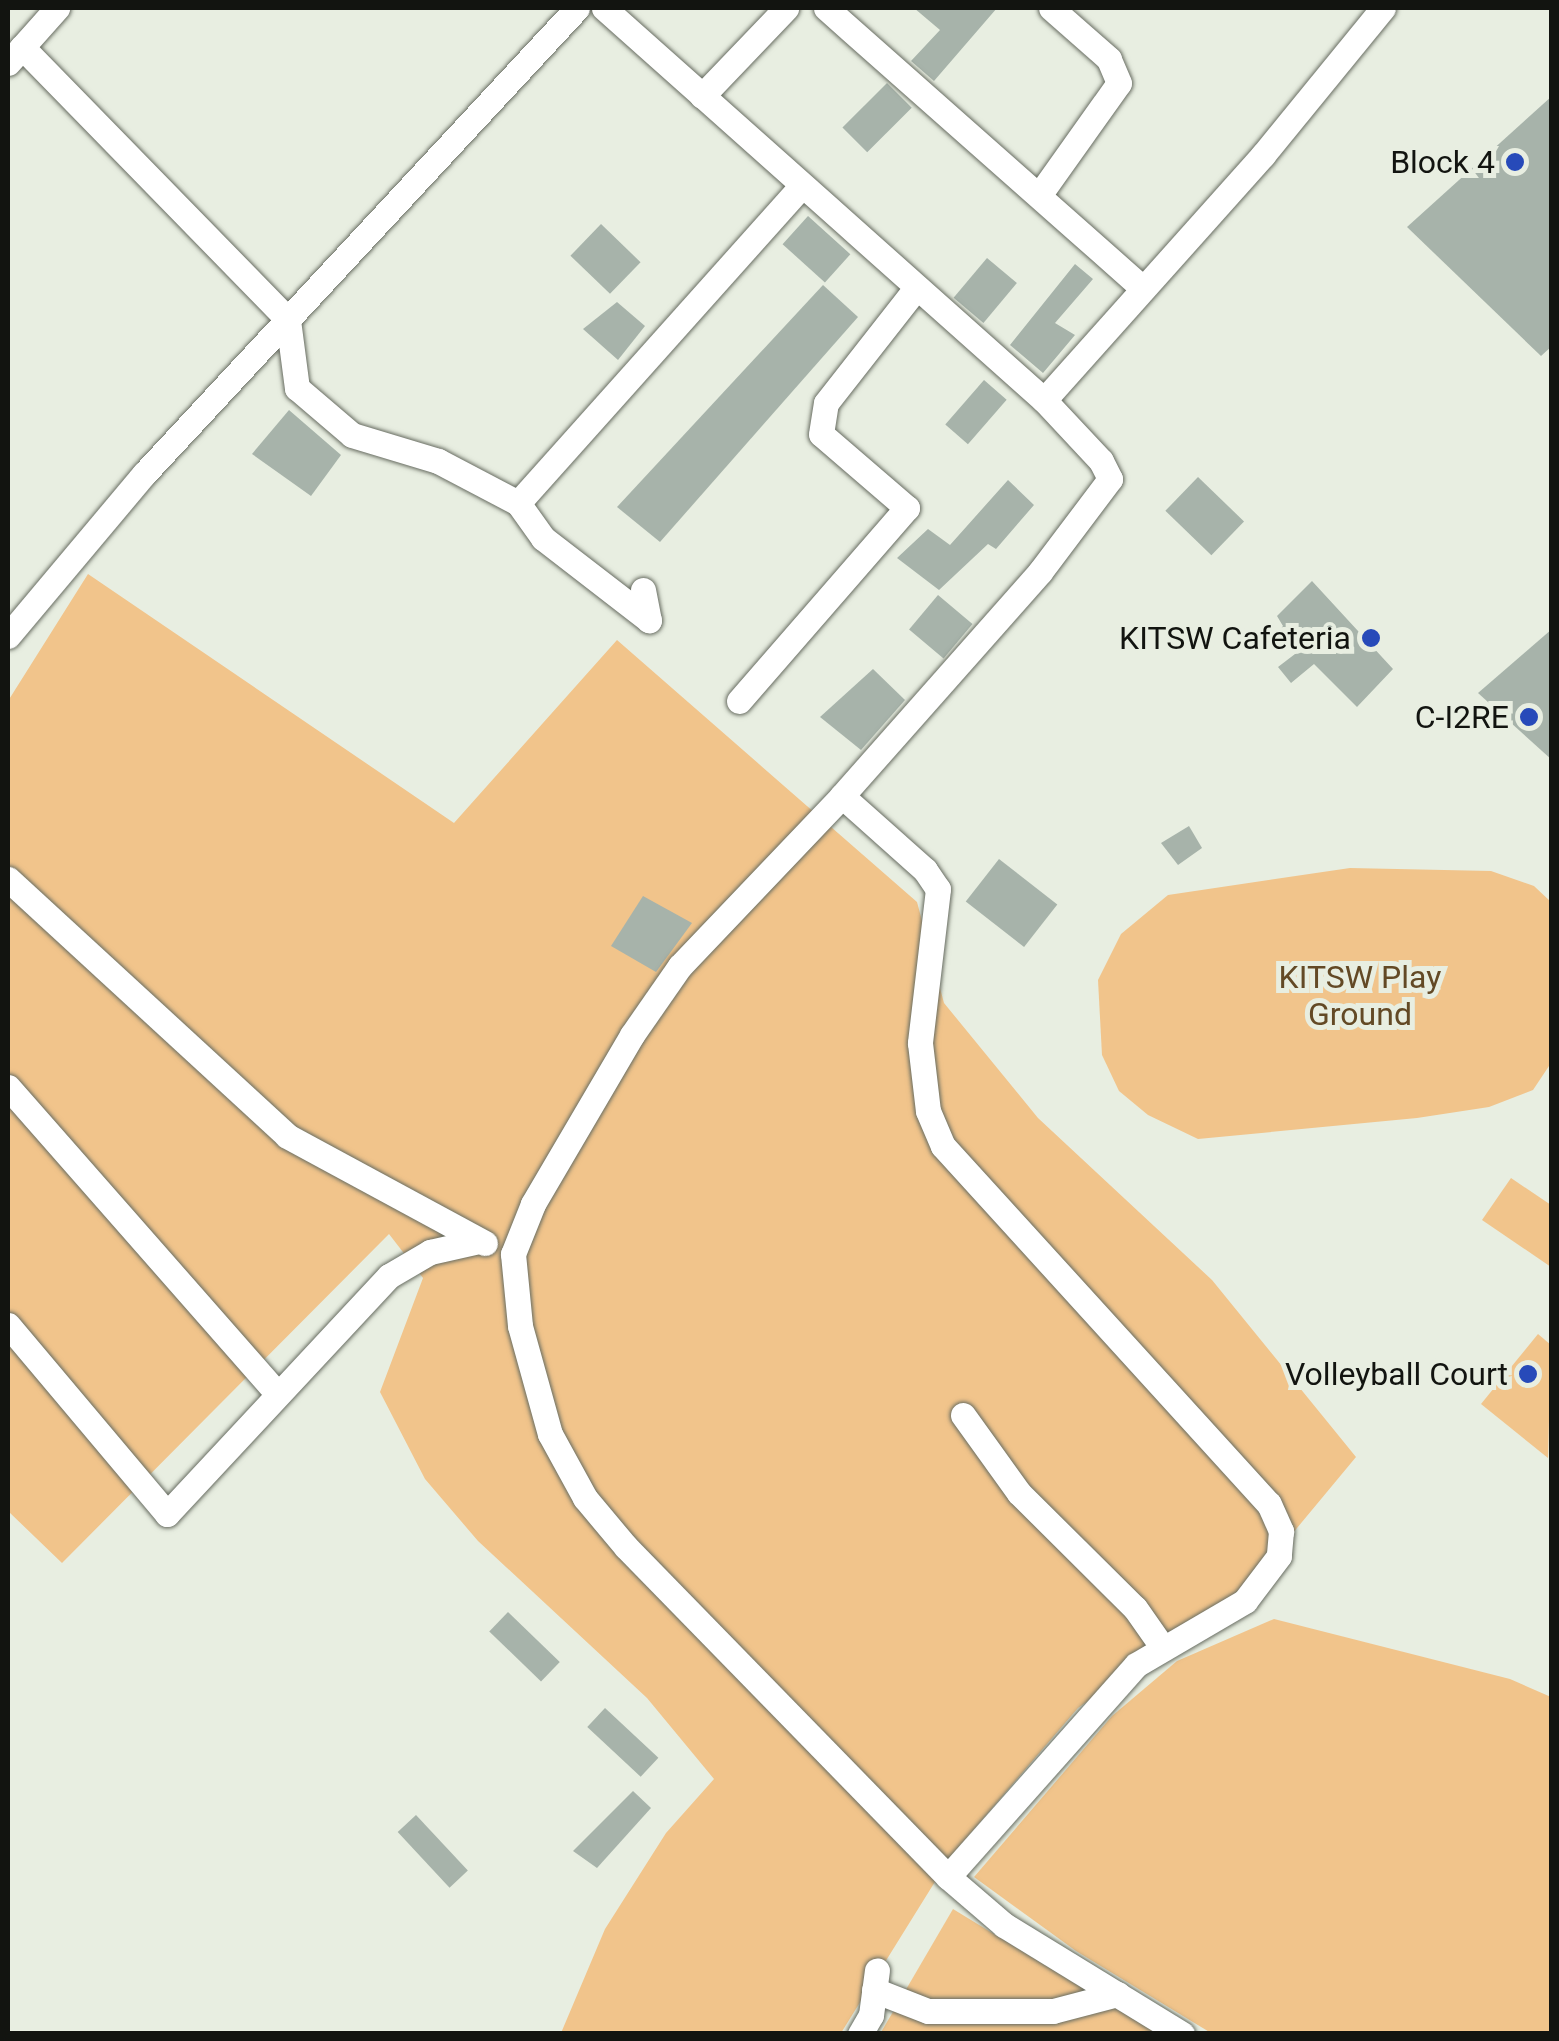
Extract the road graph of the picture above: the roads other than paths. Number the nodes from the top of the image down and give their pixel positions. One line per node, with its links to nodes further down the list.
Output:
1 (57, 8): 8 (street)
2 (577, 8): 14 (street)
3 (604, 8): 9 (street)
4 (786, 8): 9 (street)
5 (826, 8): 11 (street)
6 (1052, 8): 11 (street)
7 (1383, 8): 13 (street)
8 (15, 55): 14 (street)
9 (702, 96): 10 (street)
10 (801, 186): 12 (street); 16 (street)
11 (1040, 194): 13 (street)
12 (917, 288): 15 (street); 19 (street)
13 (1143, 288): 15 (street)
14 (288, 320): 16 (street); 18 (street)
15 (1044, 400): 20 (street)
16 (518, 503): 17 (street)
17 (642, 590)
18 (8, 636)
19 (739, 701)
20 (842, 796): 24 (street); 28 (street)
21 (8, 879): 23 (street)
22 (8, 1087): 26 (street)
23 (478, 1241): 24 (street); 26 (street)
24 (513, 1254): 29 (street)
25 (8, 1325): 26 (street)
26 (276, 1392)
27 (962, 1415): 28 (street)
28 (1162, 1648): 29 (street)
29 (948, 1877): 30 (street)
30 (1118, 1994): 31 (street); 32 (street)
31 (860, 2034)
32 (1182, 2034)

